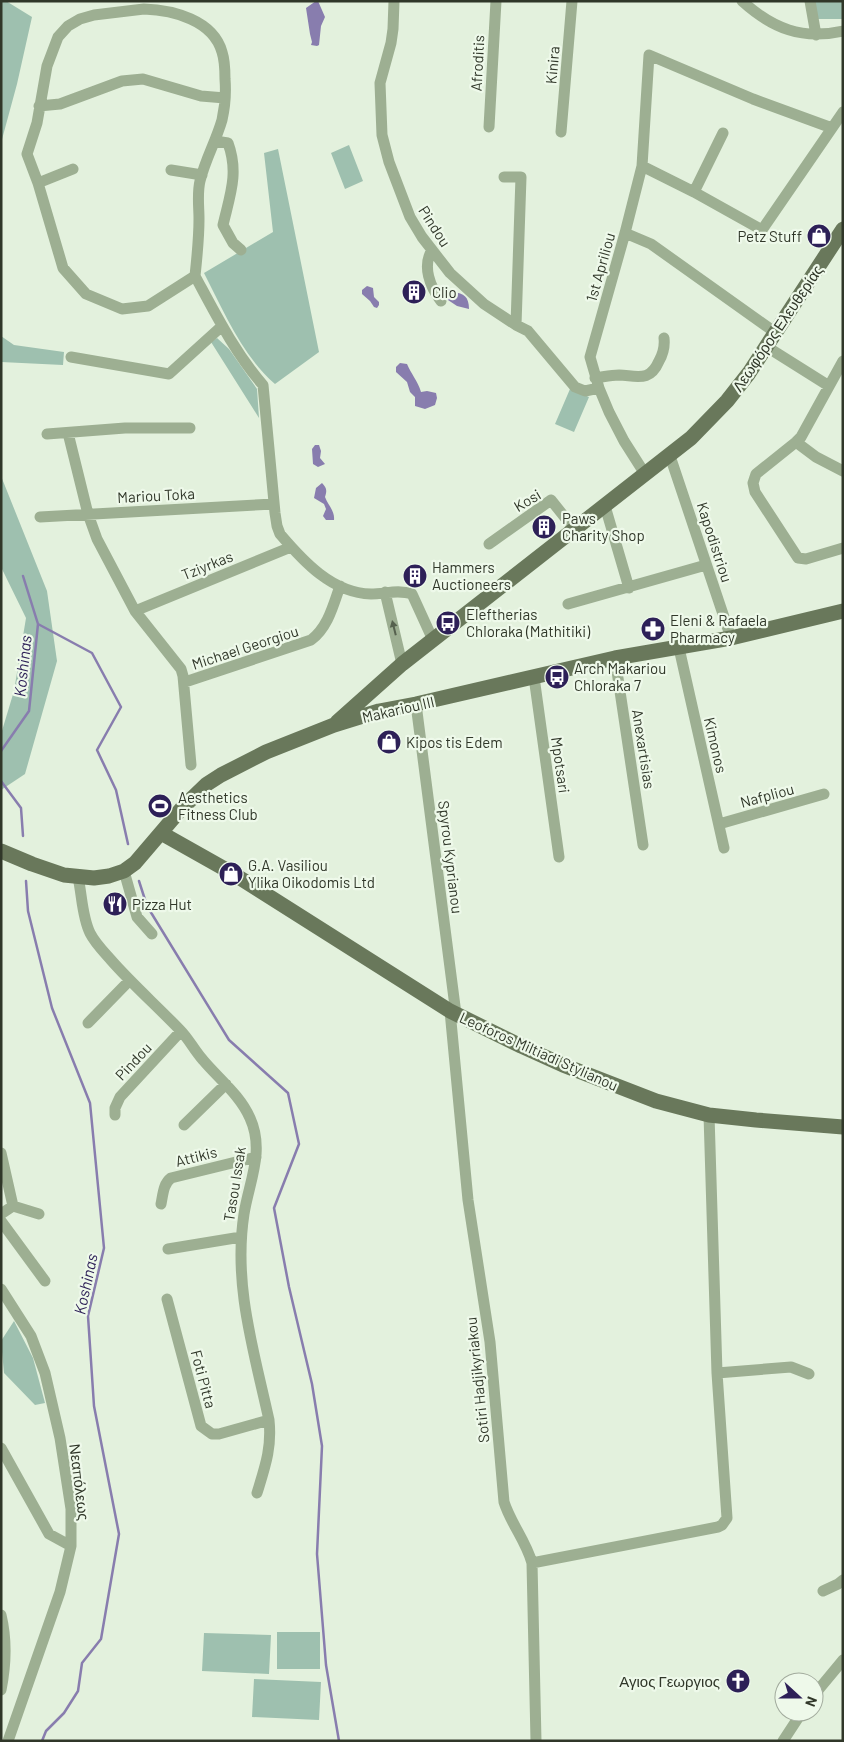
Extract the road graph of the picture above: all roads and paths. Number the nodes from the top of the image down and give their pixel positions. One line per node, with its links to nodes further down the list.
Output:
1 (394, 1): 28 (street, Pindou)
2 (496, 1): 12 (street, Afroditis)
3 (572, 1): 14 (street, Kinira)
4 (742, 1): 8 (street)
5 (810, 1): 8 (street)
6 (145, 5): 9 (street); 10 (street)
7 (843, 31): 8 (street)
8 (816, 34)
9 (225, 98): 10 (street); 16 (street)
10 (40, 106): 22 (street)
11 (843, 112): 13 (street)
12 (488, 128)
13 (832, 128): 17 (street, 1st Apriliou); 23 (street)
14 (561, 132)
15 (723, 133): 23 (street)
16 (216, 141): 20 (street); 27 (street)
17 (642, 166): 23 (street); 25 (street, 1st Apriliou)
18 (73, 170): 22 (street)
19 (171, 170): 20 (street)
20 (202, 175): 29 (street)
21 (504, 177): 31 (street)
22 (38, 183): 29 (street)
23 (694, 192)
24 (843, 229): 26 (main road, Λεωφόρος Ελευθερίας)
25 (625, 233): 33 (street); 38 (street, 1st Apriliou)
26 (838, 247): 33 (main road, Λεωφόρος Ελευθερίας)
27 (240, 250)
28 (432, 250): 30 (street); 31 (street, Pindou)
29 (195, 276): 32 (street)
30 (441, 301)
31 (516, 325): 38 (street, Pindou)
32 (222, 326): 36 (street); 47 (street)
33 (776, 332): 35 (main road, Λεωφόρος Ελευθερίας)
34 (664, 338): 38 (street, Pindou)
35 (767, 347): 39 (street); 44 (main road, Λεωφόρος Ελευθερίας)
36 (71, 357)
37 (843, 361): 39 (street)
38 (597, 383): 46 (street, 1st Apriliou)
39 (829, 386): 43 (street)
40 (190, 428): 41 (street)
41 (68, 433): 42 (street); 49 (street)
42 (47, 434)
43 (796, 442): 45 (street); 54 (street)
44 (670, 456): 46 (main road, Λεωφόρος Ελευθερίας); 55 (street, Kapodistriou)
45 (843, 471)
46 (645, 474): 48 (main road, Λεωφόρος Ελευθερίας)
47 (274, 504): 49 (street, Mariou Toka); 53 (street)
48 (605, 506): 51 (main road, Λεωφόρος Ελευθερίας); 57 (street)
49 (88, 514): 50 (street, Mariou Toka); 60 (street)
50 (40, 517)
51 (575, 530): 52 (street, Kosi); 63 (main road, Λεωφόρος Ελευθερίας)
52 (489, 544)
53 (291, 547): 56 (street); 60 (street, Tziyrkas)
54 (843, 548)
55 (706, 565): 57 (street); 62 (street, Kapodistriou)
56 (340, 586): 58 (street); 68 (street, Michael Georgiou)
57 (629, 588): 59 (street)
58 (385, 592): 63 (street); 66 (street, one-way to 58)
59 (568, 604)
60 (134, 611): 68 (street)
61 (843, 611): 62 (main road, Makariou III)
62 (730, 638): 64 (main road, Makariou III)
63 (433, 640): 66 (main road, Λεωφόρος Ελευθερίας)
64 (679, 648): 65 (main road, Makariou III); 76 (street, Kimonos)
65 (615, 658): 67 (main road, Makariou III); 78 (street, Anexartisias)
66 (402, 664): 69 (main road, Λεωφόρος Ελευθερίας)
67 (534, 677): 70 (main road, Makariou III); 83 (street, Mpotsari)
68 (185, 682): 73 (street)
69 (376, 687): 71 (main road); 72 (main road, Λεωφόρος Ελευθερίας)
70 (416, 704): 71 (main road, Makariou III); 88 (street, Spyrou Kyprianou)
71 (379, 711): 72 (main road, Makariou III)
72 (334, 725): 75 (main road, Makariou III)
73 (191, 765)
74 (824, 794): 76 (street, Nafpliou)
75 (178, 812): 77 (main road, Makariou III); 79 (main road)
76 (718, 824): 80 (street, Kimonos)
77 (161, 833): 79 (main road, Leoforos Miltiadi Stylianou); 82 (main road, Makariou III)
78 (643, 845)
79 (187, 847): 82 (main road); 88 (main road, Leoforos Miltiadi Stylianou)
80 (724, 848)
81 (1, 852): 85 (main road, Makariou III)
82 (142, 857): 84 (main road, Makariou III)
83 (559, 857)
84 (124, 871): 85 (main road, Makariou III); 86 (street)
85 (78, 877): 87 (street, Tasou Issak)
86 (152, 934)
87 (129, 980): 89 (street); 90 (street, Tasou Issak)
88 (453, 1012): 92 (main road, Leoforos Miltiadi Stylianou); 115 (street, Sotiri Hadjikyriakou)
89 (88, 1023)
90 (181, 1031): 91 (street, Tasou Issak); 93 (street, Pindou)
91 (226, 1084): 94 (street); 97 (street, Tasou Issak)
92 (709, 1114): 95 (main road, Leoforos Miltiadi Stylianou); 108 (street)
93 (115, 1115)
94 (184, 1125)
95 (843, 1128)
96 (1, 1153): 99 (street)
97 (256, 1157): 98 (street, Attikis); 103 (street, Tasou Issak)
98 (161, 1204)
99 (13, 1206): 100 (street); 101 (street)
100 (1, 1214)
101 (38, 1214)
102 (1, 1221): 105 (street)
103 (241, 1237): 104 (street); 110 (street, Tasou Issak)
104 (168, 1249)
105 (45, 1281)
106 (1, 1289): 114 (street, Νεαπόλεως)
107 (167, 1300): 110 (street, Foti Pitta)
108 (717, 1373): 109 (street); 115 (street)
109 (809, 1374)
110 (269, 1420): 113 (street, Tasou Issak)
111 (1, 1448): 112 (street)
112 (6, 1468): 114 (street)
113 (257, 1493)
114 (71, 1546): 123 (street, Νεαπόλεως)
115 (532, 1563): 124 (street, Sotiri Hadjikyriakou)
116 (843, 1580): 117 (street)
117 (823, 1591)
118 (1, 1615): 121 (street)
119 (843, 1660): 120 (street)
120 (824, 1683)
121 (1, 1690)
122 (795, 1722): 125 (street)
123 (8, 1741)
124 (536, 1741)
125 (783, 1741)

